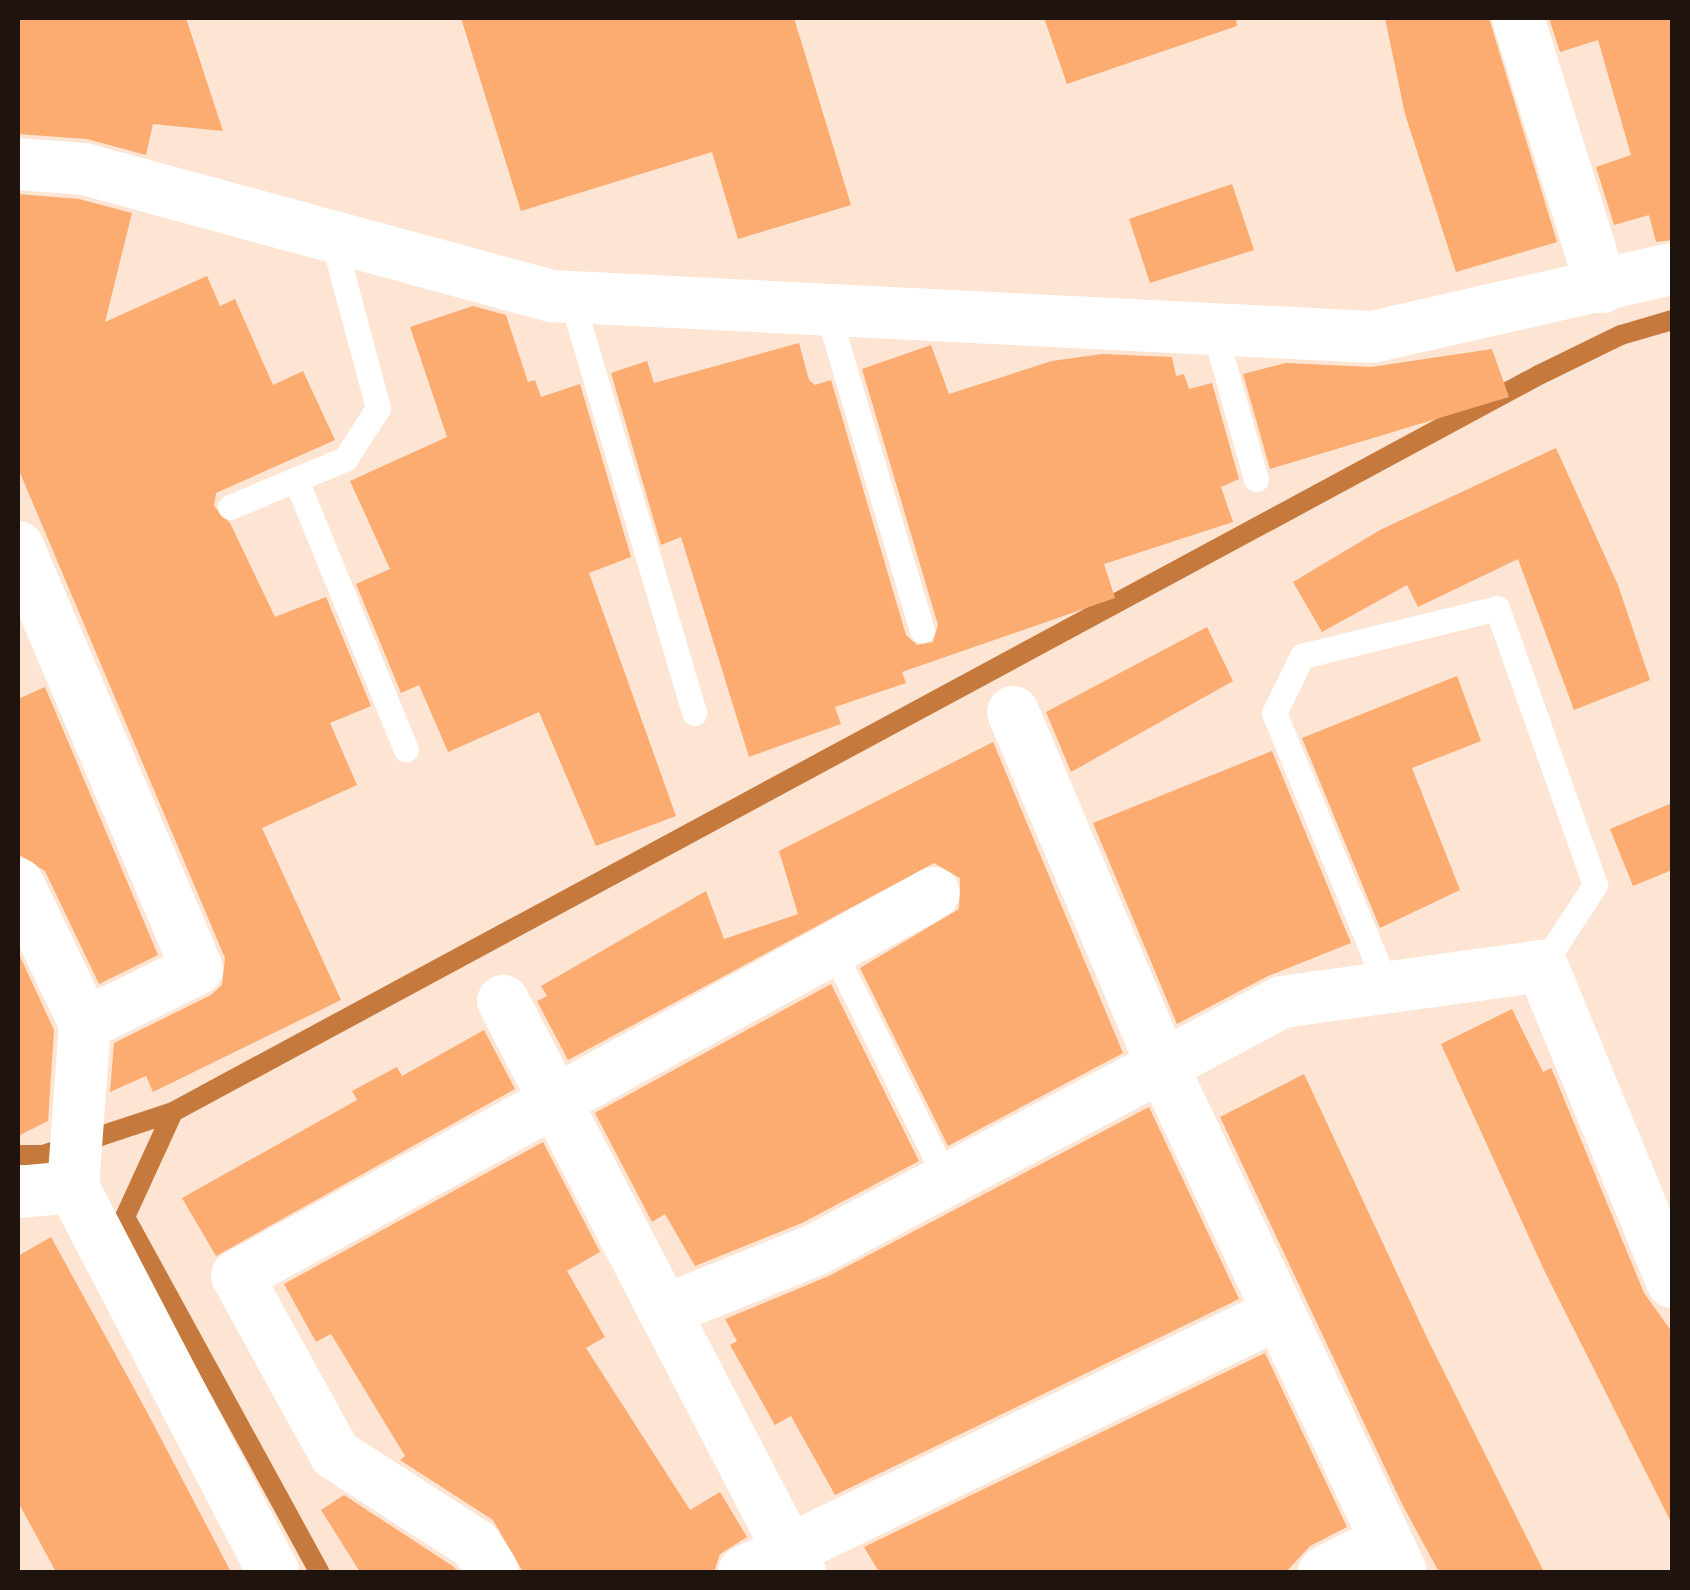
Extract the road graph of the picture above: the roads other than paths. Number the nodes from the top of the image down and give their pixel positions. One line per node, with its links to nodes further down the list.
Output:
1 (1518, 18): 5 (street)
2 (18, 164): 3 (street)
3 (332, 236): 6 (street); 10 (lane)
4 (1672, 268): 5 (street)
5 (1602, 287): 8 (street)
6 (570, 297): 7 (street); 15 (lane)
7 (827, 310): 8 (street); 13 (lane)
8 (1214, 330): 9 (lane)
9 (1256, 479)
10 (296, 480): 11 (lane); 16 (lane)
11 (230, 508)
12 (18, 546): 23 (street)
13 (922, 630)
14 (1013, 712): 24 (street)
15 (694, 713)
16 (406, 750)
17 (18, 884): 23 (street)
18 (934, 893): 19 (street)
19 (833, 950): 25 (street); 26 (lane)
20 (1542, 966): 21 (street); 21 (lane); 29 (street)
21 (1386, 988): 24 (street)
22 (502, 1001): 25 (street)
23 (85, 1024): 27 (street)
24 (1162, 1065): 26 (street); 31 (street)
25 (557, 1105): 30 (street); 35 (street)
26 (947, 1181): 30 (street)
27 (73, 1187): 28 (street); 34 (street)
28 (18, 1192)
29 (1672, 1282)
30 (664, 1311): 33 (street)
31 (1279, 1313): 32 (street); 33 (street)
32 (1393, 1556): 36 (street)
33 (777, 1565)
34 (273, 1572)
35 (493, 1572)
36 (1324, 1572)

